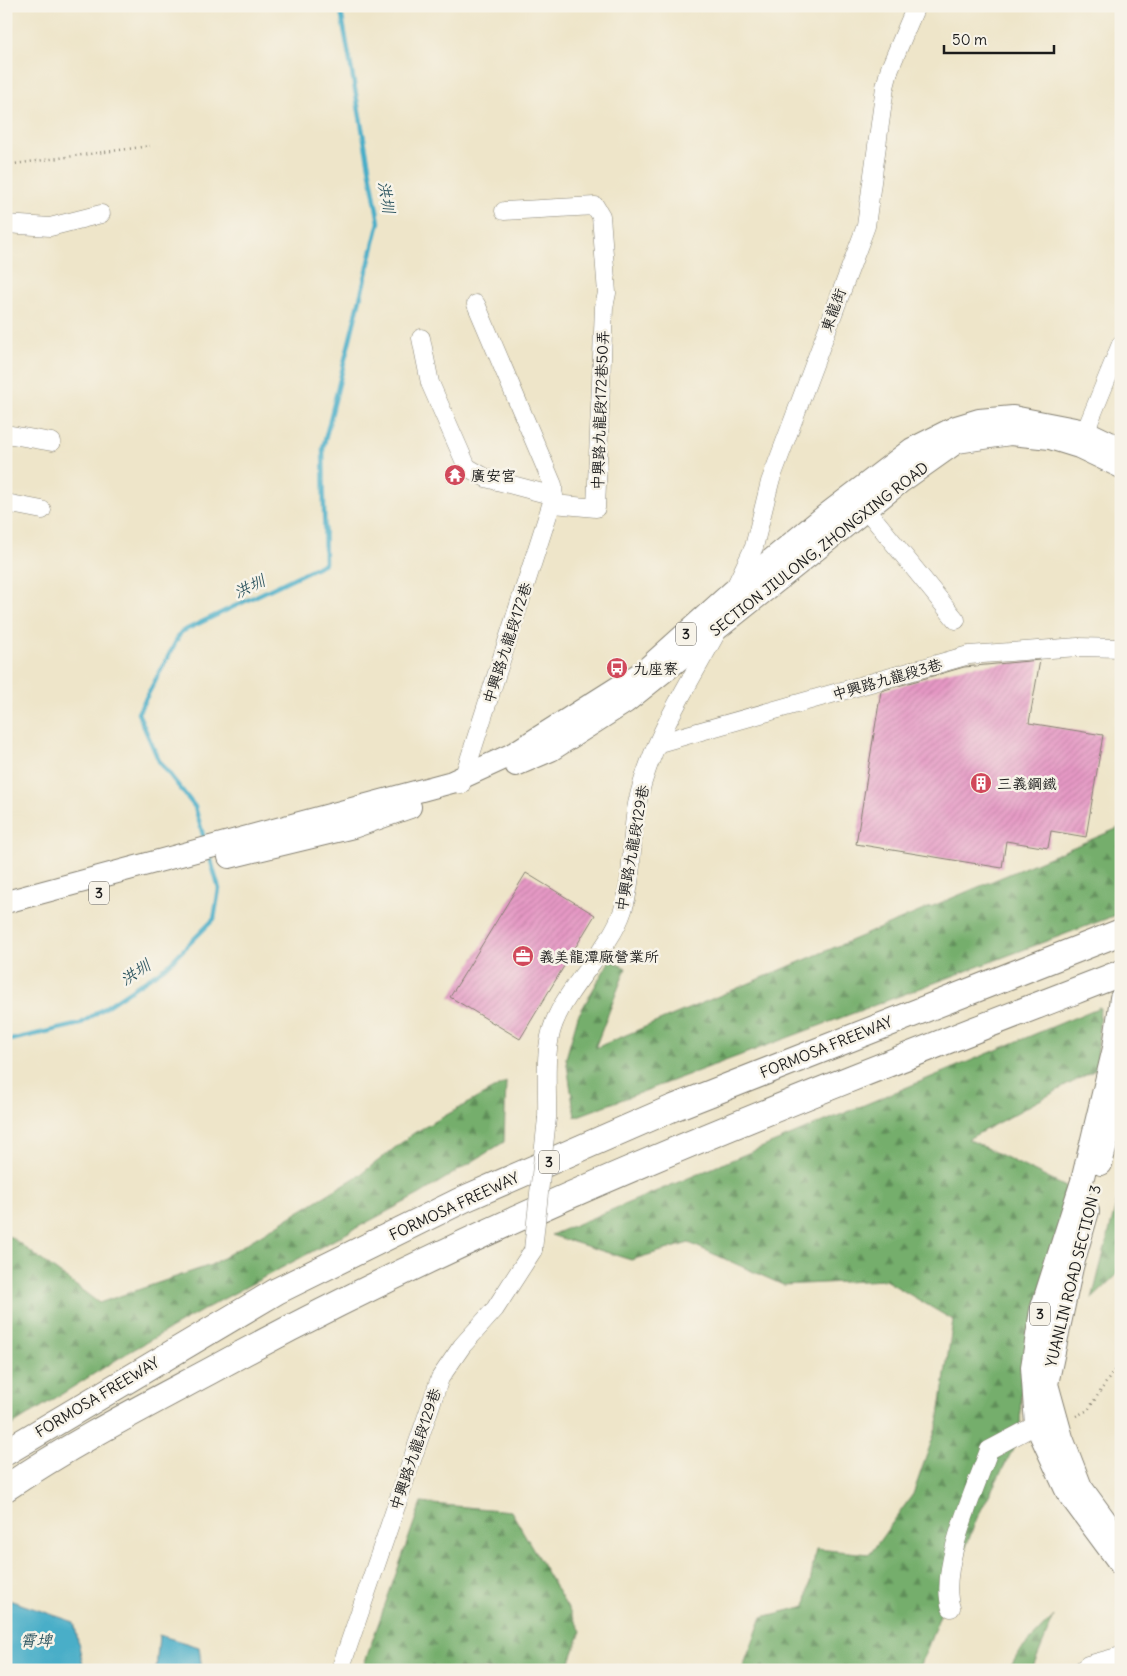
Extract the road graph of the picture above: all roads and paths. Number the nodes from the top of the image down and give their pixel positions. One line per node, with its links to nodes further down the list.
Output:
1 (916, 6): 19 (street, 東龍街)
2 (150, 146): 3 (path)
3 (6, 165)
4 (504, 211): 15 (street, 中興路九龍段172巷50弄)
5 (101, 214): 6 (street)
6 (6, 224)
7 (476, 304): 15 (street)
8 (421, 338): 15 (street)
9 (1121, 344): 11 (street)
10 (6, 434): 12 (street)
11 (1082, 439): 13 (main road, SECTION JIULONG, ZHONGXING ROAD / 3); 14 (main road, SECTION JIULONG, ZHONGXING ROAD / 3); 17 (main road, SECTION JIULONG, ZHONGXING ROAD / 3); 19 (main road, SECTION JIULONG, ZHONGXING ROAD / 3)
12 (52, 442)
13 (1121, 452)
14 (1121, 467)
15 (554, 496): 23 (street, 中興路九龍段172巷)
16 (6, 502): 18 (street)
17 (866, 509): 19 (main road, SECTION JIULONG, ZHONGXING ROAD / 3); 20 (street)
18 (42, 510)
19 (727, 609): 22 (street, 中興路九龍段129巷); 23 (main road, SECTION JIULONG, ZHONGXING ROAD / 3); 23 (main road, SECTION JIULONG, ZHONGXING ROAD / 3)
20 (956, 620)
21 (1121, 648): 22 (street, 中興路九龍段3巷)
22 (659, 743): 39 (street, 中興路九龍段129巷, bridge)
23 (461, 783): 24 (main road, SECTION JIULONG, ZHONGXING ROAD / 3)
24 (187, 861): 25 (main road, 3); 26 (main road, 3)
25 (6, 902)
26 (6, 918)
27 (1121, 932): 33 (highway, FORMOSA FREEWAY / 3)
28 (1121, 973): 34 (highway, FORMOSA FREEWAY)
29 (1121, 998): 32 (main road, YUANLIN ROAD SECTION 3 / 3)
30 (1121, 1088): 32 (main road, YUANLIN ROAD SECTION 3 / 3)
31 (1121, 1360): 32 (path)
32 (1047, 1425): 35 (main road, YUANLIN ROAD SECTION 3 / 3); 36 (main road, YUANLIN ROAD SECTION 3 / 3); 37 (street)
33 (6, 1452)
34 (6, 1488)
35 (1121, 1538)
36 (1121, 1565)
37 (951, 1608)
38 (1116, 1661): 40 (street)
39 (340, 1670)
40 (1082, 1670)

